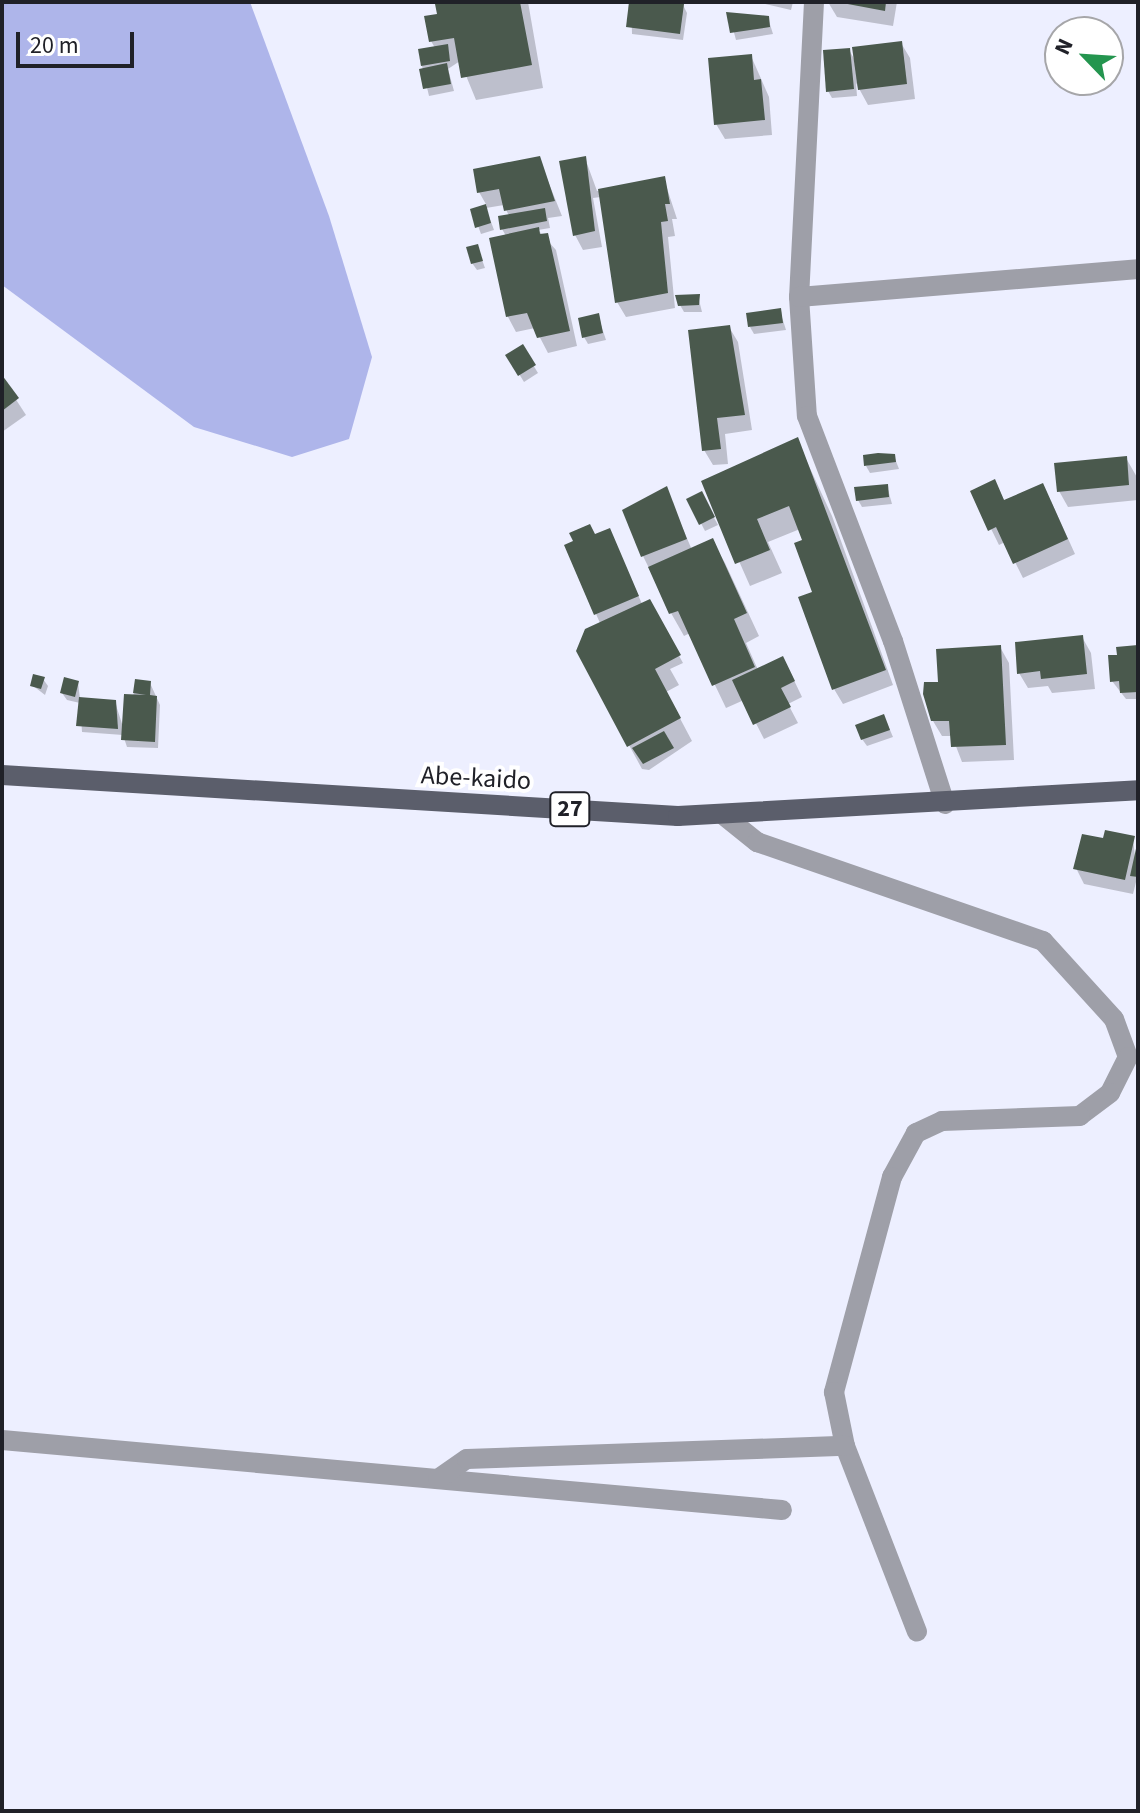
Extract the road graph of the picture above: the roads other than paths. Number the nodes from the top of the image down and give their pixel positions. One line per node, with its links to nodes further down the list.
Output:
1 (814, 2): 3 (street)
2 (1138, 269): 3 (street)
3 (799, 297): 6 (street)
4 (2, 775): 7 (main road, Abe-kaido / 27)
5 (1138, 790): 6 (main road, Abe-kaido / 27)
6 (945, 804): 7 (main road, Abe-kaido / 27)
7 (722, 814): 9 (street)
8 (2, 1440): 10 (street)
9 (845, 1446): 10 (street); 12 (street)
10 (438, 1479): 11 (street)
11 (782, 1510)
12 (917, 1632)

